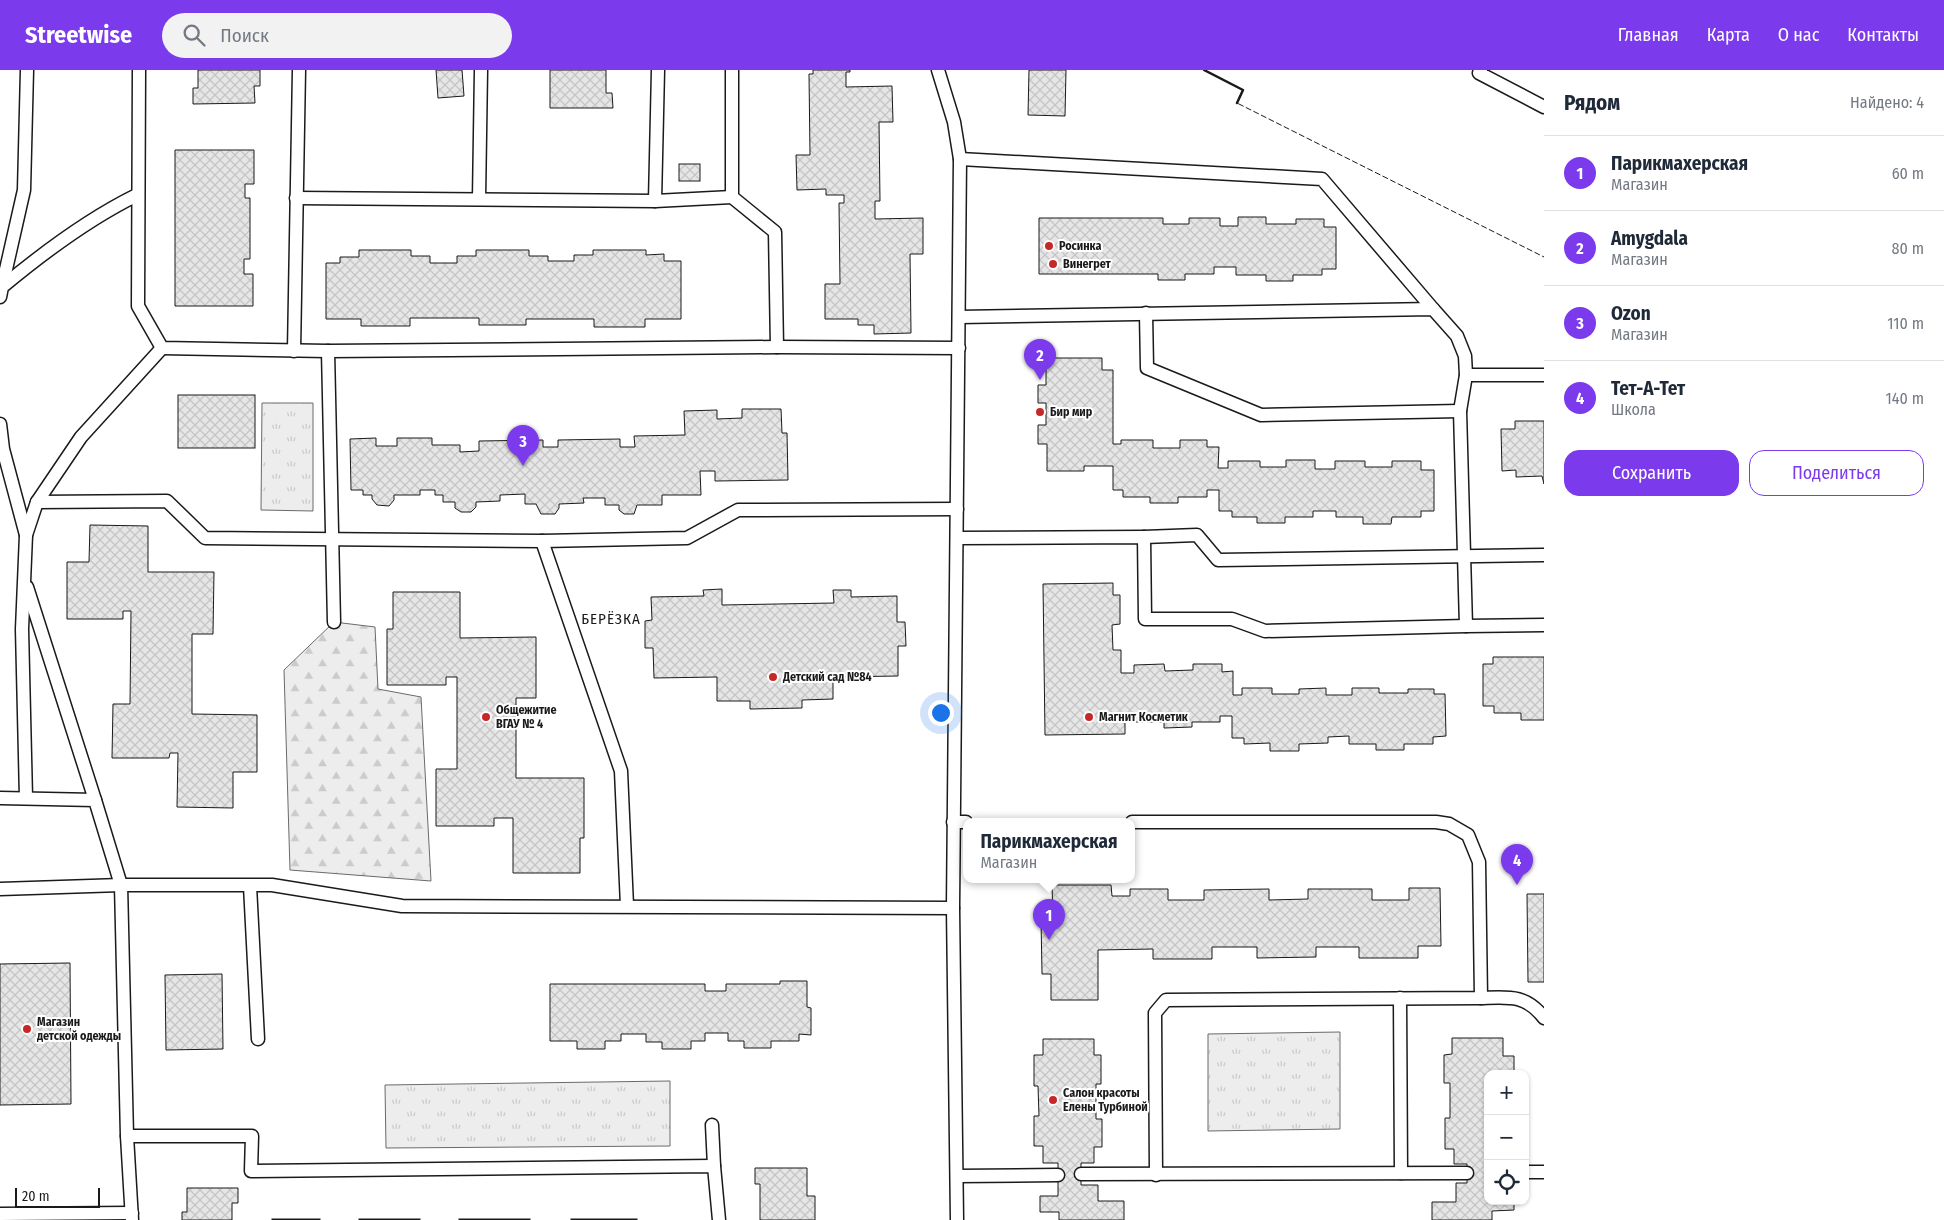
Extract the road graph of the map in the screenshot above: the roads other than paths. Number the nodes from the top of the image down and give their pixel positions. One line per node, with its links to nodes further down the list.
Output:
1 (27, 70): 16 (lane)
2 (138, 70): 11 (lane)
3 (299, 70): 13 (lane)
4 (481, 70): 14 (lane)
5 (658, 70): 15 (lane)
6 (732, 70): 12 (lane)
7 (938, 70): 10 (lane)
8 (1481, 70): 9 (lane)
9 (1544, 107)
10 (960, 159): 17 (lane); 19 (lane)
11 (137, 195): 16 (lane); 21 (lane)
12 (732, 197): 15 (lane); 20 (lane)
13 (296, 198): 14 (lane); 23 (lane)
14 (479, 199): 15 (lane)
15 (655, 201)
16 (0, 290)
17 (1433, 309): 18 (lane); 25 (lane)
18 (1146, 313): 19 (lane); 27 (lane)
19 (959, 317): 22 (lane)
20 (777, 347): 22 (lane); 24 (lane)
21 (162, 348): 23 (lane); 29 (lane)
22 (959, 348): 30 (lane)
23 (294, 351): 24 (lane)
24 (328, 351): 34 (lane)
25 (1466, 375): 26 (lane); 27 (lane)
26 (1544, 375)
27 (1460, 411): 37 (lane)
28 (0, 424): 31 (lane)
29 (37, 502): 31 (lane); 34 (lane)
30 (957, 509): 33 (lane); 35 (lane)
31 (26, 535): 38 (lane)
32 (1144, 537): 33 (lane); 37 (lane); 41 (lane)
33 (957, 538): 45 (lane)
34 (331, 540): 35 (lane); 39 (lane)
35 (542, 541): 51 (lane)
36 (1544, 555): 37 (lane)
37 (1465, 557): 41 (lane)
38 (24, 578): 43 (lane); 44 (lane)
39 (334, 622)
40 (1544, 625): 41 (lane)
41 (1466, 626)
42 (0, 798): 43 (lane)
43 (26, 798): 44 (lane)
44 (95, 800): 48 (lane)
45 (953, 822): 46 (lane); 52 (lane)
46 (963, 822)
47 (1135, 822): 54 (lane)
48 (120, 885): 49 (lane); 50 (lane); 58 (lane)
49 (250, 886): 51 (lane); 56 (lane)
50 (0, 889)
51 (627, 906): 52 (lane)
52 (953, 908): 67 (lane)
53 (1400, 998): 54 (lane); 62 (lane); 66 (lane)
54 (1481, 998): 55 (lane)
55 (1544, 1018)
56 (258, 1039)
57 (712, 1125): 59 (lane)
58 (127, 1136): 59 (lane); 69 (lane)
59 (714, 1166): 70 (lane)
60 (1529, 1172): 61 (lane)
61 (1544, 1172)
62 (1401, 1173): 63 (lane); 66 (lane)
63 (1467, 1173)
64 (1081, 1174): 66 (lane)
65 (1058, 1175): 67 (lane)
66 (1156, 1175)
67 (957, 1176): 71 (lane)
68 (0, 1214): 69 (lane)
69 (132, 1217)
70 (719, 1220)
71 (957, 1220)

